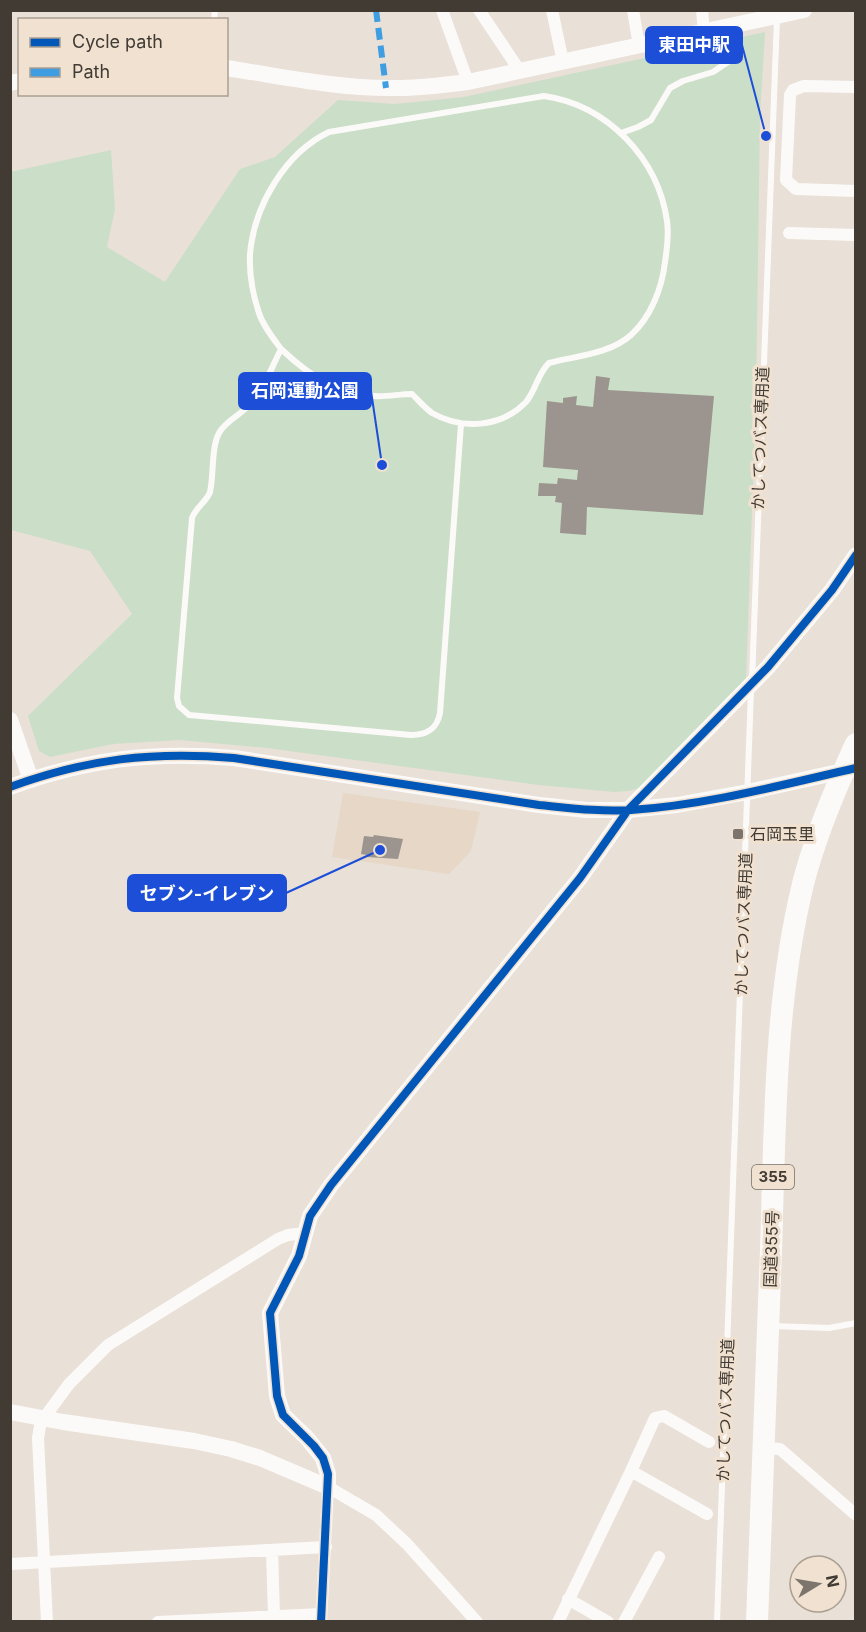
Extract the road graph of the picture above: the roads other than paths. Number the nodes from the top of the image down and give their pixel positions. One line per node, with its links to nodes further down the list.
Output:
1 (442, 10): 14 (street)
2 (479, 10): 13 (street)
3 (552, 10): 11 (street)
4 (633, 10): 9 (street)
5 (702, 10): 8 (street)
6 (804, 10): 7 (street)
7 (771, 15): 8 (street); 23 (lane, かしてつバス専用道)
8 (704, 33): 9 (street)
9 (639, 46): 11 (street)
10 (734, 58): 16 (lane)
11 (563, 62): 13 (street)
12 (228, 68): 14 (street)
13 (520, 71): 14 (street)
14 (468, 82)
15 (855, 87): 17 (street)
16 (621, 133): 20 (lane); 21 (lane)
17 (855, 191)
18 (789, 233): 19 (street)
19 (855, 235)
20 (280, 349): 21 (lane); 21 (lane)
21 (460, 424)
22 (855, 555): 23 (street)
23 (751, 684): 29 (lane, かしてつバス専用道); 30 (street)
24 (10, 720): 27 (street)
25 (855, 744): 26 (highway, 国道355号 / 355)
26 (849, 769): 29 (street); 33 (highway, 国道355号 / 355)
27 (31, 780): 28 (street); 30 (street)
28 (10, 788)
29 (748, 792): 30 (street); 56 (lane, かしてつバス専用道)
30 (628, 810): 31 (street)
31 (305, 1233): 35 (street); 39 (street)
32 (855, 1323): 33 (lane)
33 (768, 1326): 37 (highway, 国道355号 / 355)
34 (10, 1412): 35 (street)
35 (44, 1418): 39 (street); 45 (street)
36 (709, 1442): 38 (street)
37 (764, 1448): 41 (street); 57 (highway, 国道355号 / 355)
38 (631, 1471): 40 (street); 47 (street)
39 (328, 1487): 42 (street); 52 (street)
40 (708, 1514)
41 (855, 1515)
42 (326, 1547): 43 (street); 49 (street)
43 (272, 1550): 45 (street); 48 (street)
44 (659, 1557): 55 (street)
45 (44, 1563): 46 (street); 50 (street)
46 (10, 1564)
47 (568, 1599): 53 (street); 54 (street)
48 (274, 1616): 49 (street); 51 (street)
49 (321, 1618)
50 (47, 1622)
51 (158, 1622)
52 (477, 1622)
53 (558, 1622)
54 (608, 1622)
55 (624, 1622)
56 (717, 1622)
57 (757, 1622)

